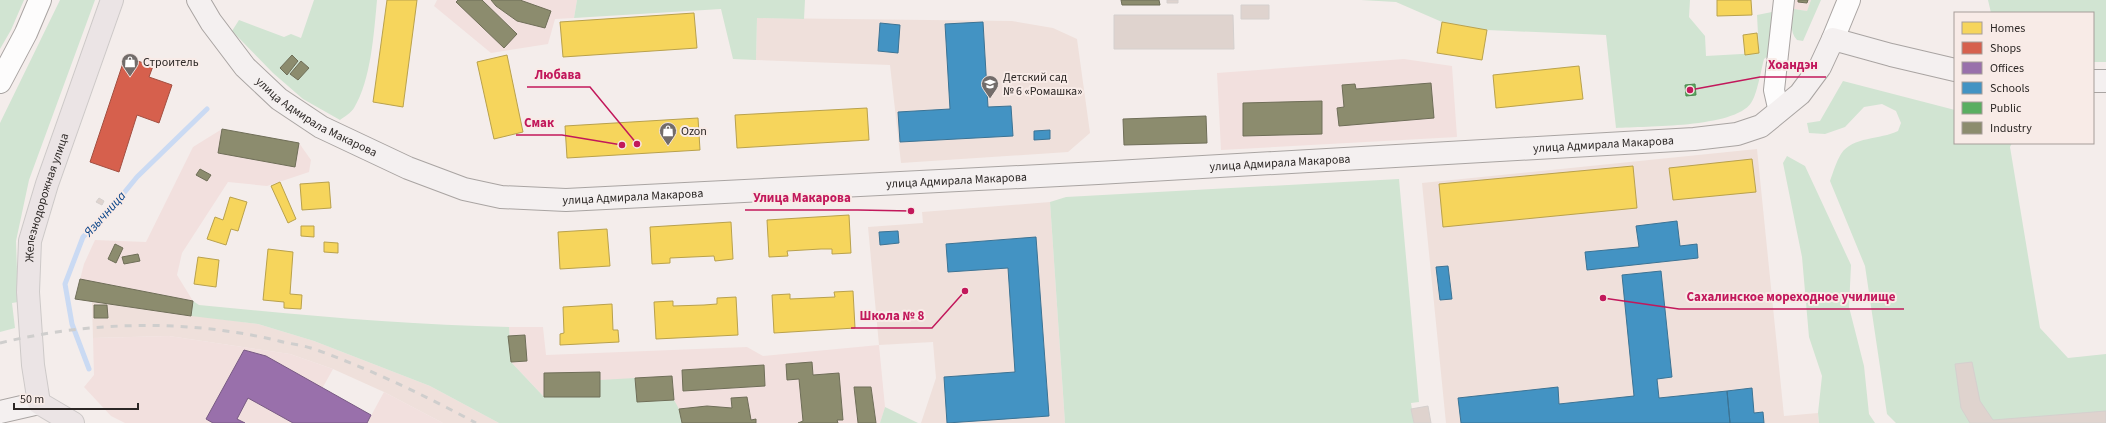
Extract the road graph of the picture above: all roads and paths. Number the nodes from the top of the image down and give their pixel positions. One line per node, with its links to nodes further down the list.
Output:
1 (40, 0): 9 (street)
2 (112, 0): 12 (main road, Железнодорожная улица)
3 (198, 0): 11 (main road, улица Адмирала Макарова)
4 (1784, 0): 11 (street)
5 (1849, 0): 6 (street)
6 (1833, 39): 7 (main road); 11 (main road, улица Адмирала Макарова)
7 (1954, 70)
8 (2094, 81): 10 (main road)
9 (0, 82)
10 (2106, 82)
11 (1779, 112)
12 (39, 403): 13 (main road); 14 (main road)
13 (0, 412)
14 (73, 423)

